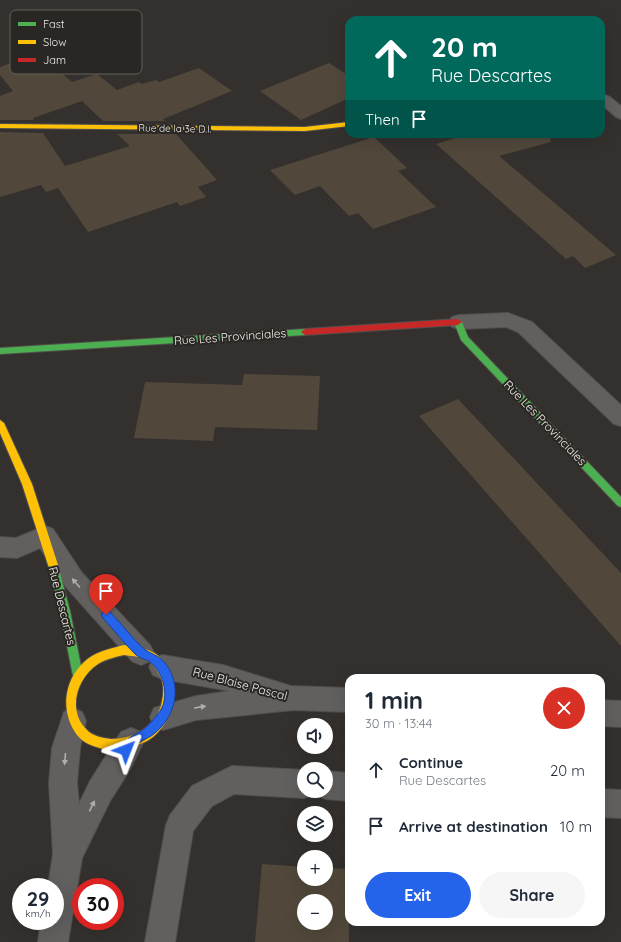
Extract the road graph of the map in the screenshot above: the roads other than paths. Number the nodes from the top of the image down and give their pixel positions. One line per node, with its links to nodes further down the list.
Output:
1 (621, 98): 2 (street)
2 (605, 101)
3 (605, 102): 4 (street)
4 (621, 114)
5 (345, 124): 6 (street, Rue de la 3e D.I.)
6 (0, 126)
7 (459, 322): 8 (street, Rue Les Provinciales); 9 (street, Rue Les Provinciales); 11 (street, Rue Les Provinciales)
8 (0, 351)
9 (621, 418)
10 (0, 423): 12 (street, Rue Descartes)
11 (621, 503)
12 (45, 536): 13 (street); 14 (street, Rue Descartes, one-way to 12); 16 (street, Rue Descartes)
13 (0, 547)
14 (140, 653): 15 (street); 16 (street)
15 (162, 667): 17 (street, Rue Blaise Pascal); 21 (street)
16 (78, 676): 22 (street)
17 (294, 698): 18 (street, Rue Blaise Pascal); 21 (street, Rue Blaise Pascal, one-way to 17)
18 (345, 700)
19 (605, 712): 20 (street)
20 (621, 714)
21 (163, 717): 23 (street)
22 (73, 721): 23 (street); 29 (street, one-way to 29)
23 (131, 742): 29 (street, one-way to 23)
24 (297, 784): 31 (street)
25 (333, 786): 26 (street)
26 (345, 787)
27 (605, 803): 28 (street)
28 (621, 804)
29 (68, 854): 30 (street)
30 (53, 942)
31 (160, 942)

